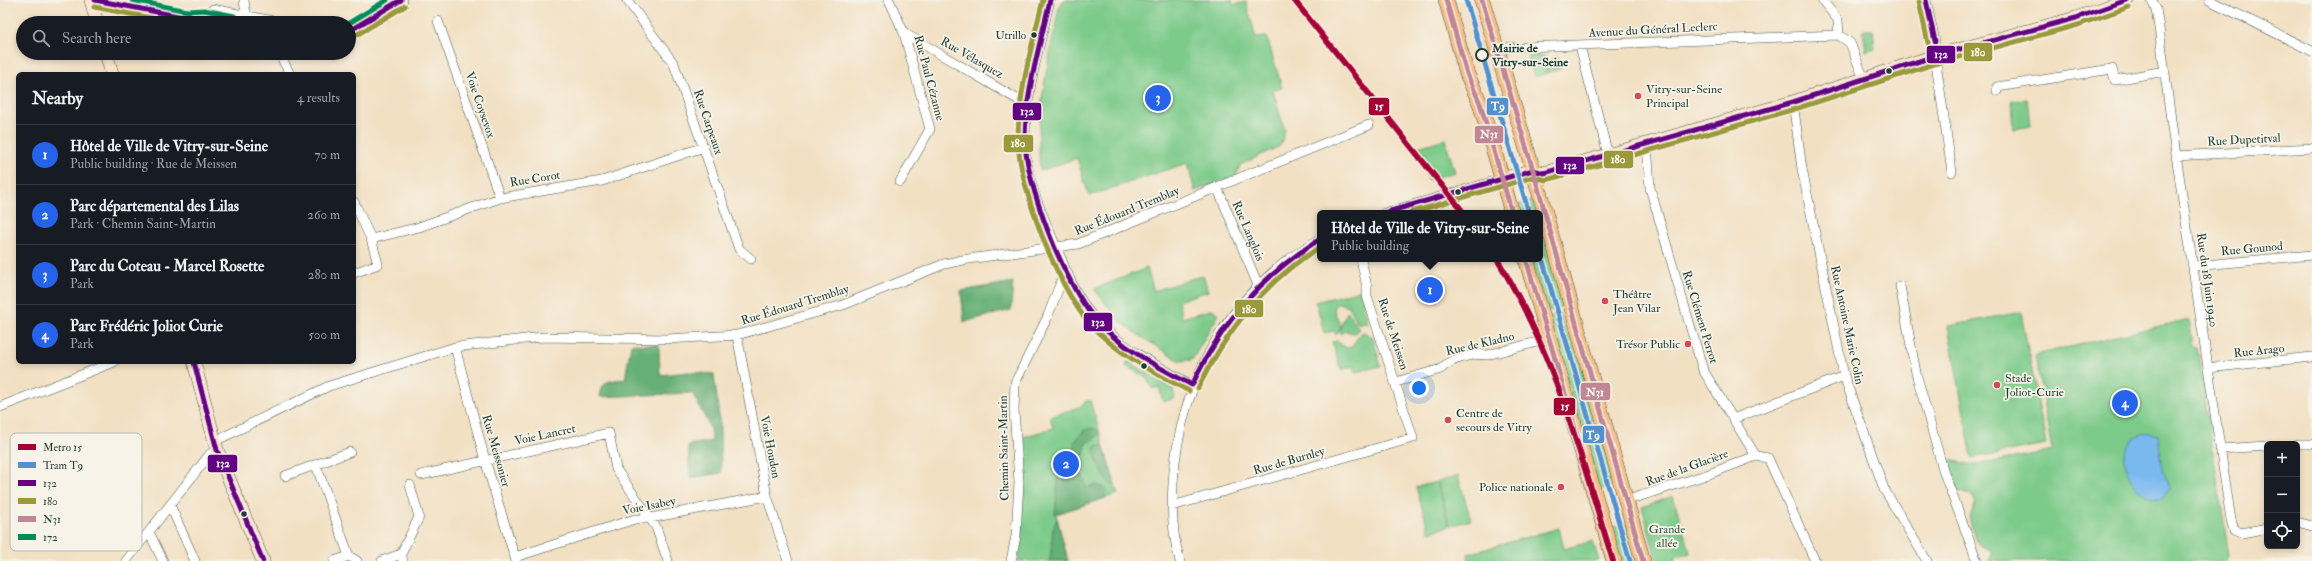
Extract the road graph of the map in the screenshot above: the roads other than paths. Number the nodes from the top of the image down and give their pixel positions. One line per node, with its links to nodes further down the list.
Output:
1 (91, 0): 17 (main road)
2 (95, 0): 18 (main road)
3 (244, 0): 16 (street)
4 (386, 0): 21 (main road)
5 (401, 0): 23 (main road)
6 (627, 0): 41 (street, Rue Carpeaux)
7 (889, 0): 24 (street, Rue Paul Cézanne)
8 (1050, 0): 38 (street)
9 (1446, 0): 47 (main road)
10 (1482, 0): 45 (main road)
11 (1822, 0): 25 (street)
12 (1926, 0): 29 (street)
13 (2152, 0): 32 (street, Rue du 18 Juin 1940)
14 (2209, 0): 28 (street)
15 (2122, 3): 29 (main road)
16 (246, 15): 19 (street); 20 (street)
17 (95, 16)
18 (180, 16)
19 (201, 16)
20 (251, 16)
21 (356, 18)
22 (438, 21): 50 (street, Voie Coysevox)
23 (356, 27)
24 (904, 33): 38 (street, Rue Vélasquez); 48 (street, Rue Paul Cézanne)
25 (1839, 35): 26 (street, Avenue du Général Leclerc); 35 (street)
26 (1580, 46): 27 (street); 43 (street, Avenue du Général Leclerc)
27 (1525, 47)
28 (2312, 51)
29 (1935, 56): 35 (main road); 46 (street)
30 (108, 60): 33 (main road)
31 (283, 60): 34 (street)
32 (2165, 70): 36 (street); 44 (street, Rue du 18 Juin 1940)
33 (111, 72)
34 (289, 72)
35 (1864, 79): 37 (main road)
36 (1997, 91)
37 (1793, 102): 40 (main road); 73 (street, Rue Antoine Marie Colin)
38 (1027, 105): 56 (street)
39 (1370, 125): 49 (street, Rue Édouard Tremblay)
40 (1647, 144): 43 (main road); 77 (street, Rue Clément Perrot)
41 (704, 147): 50 (street, Rue Corot); 58 (street, Rue Carpeaux)
42 (2312, 148): 44 (street, Rue Dupetitval)
43 (1608, 156): 45 (main road)
44 (2176, 156): 61 (street, Rue du 18 Juin 1940)
45 (1533, 170): 47 (main road); 92 (main road)
46 (1952, 172)
47 (1502, 179): 52 (street); 53 (main road)
48 (900, 182)
49 (1217, 187): 56 (street, Rue Édouard Tremblay); 64 (street, Rue Langlois)
50 (500, 198): 54 (street, Rue Corot)
51 (356, 206): 54 (street)
52 (1394, 210)
53 (1511, 210)
54 (371, 239): 62 (street)
55 (1317, 241): 64 (street)
56 (1057, 248): 63 (street); 66 (street, Rue Édouard Tremblay)
57 (2312, 255): 61 (street, Rue Gounod)
58 (751, 259)
59 (1362, 262): 74 (street, Rue de Meissen)
60 (1527, 262): 67 (main road)
61 (2194, 266): 72 (street, Rue du 18 Juin 1940)
62 (356, 272)
63 (1067, 274): 75 (street); 114 (street, Chemin Saint-Martin)
64 (1258, 285): 75 (street)
65 (1900, 286): 120 (street)
66 (737, 335): 68 (street, Rue Édouard Tremblay); 91 (street, Voie Houdon)
67 (1549, 339): 74 (street, Rue de Kladno); 116 (main road)
68 (455, 347): 81 (street, Rue Édouard Tremblay); 86 (street, Rue Meissonier)
69 (2312, 357): 72 (street, Rue Arago)
70 (109, 364): 76 (street)
71 (195, 364): 81 (main road)
72 (2208, 368): 83 (street, Rue du 18 Juin 1940)
73 (1844, 376): 77 (street); 119 (street, Rue Antoine Marie Colin)
74 (1396, 382): 78 (street, Rue de Meissen)
75 (1192, 385): 94 (street)
76 (0, 407)
77 (1733, 419): 85 (street, Rue Clément Perrot)
78 (1413, 438): 94 (street, Rue de Burnley)
79 (2300, 444): 80 (street)
80 (2312, 444)
81 (216, 445): 93 (street, Rue Édouard Tremblay); 108 (main road)
82 (2264, 446): 83 (street)
83 (2220, 449): 98 (street, Rue du 18 Juin 1940)
84 (350, 452): 87 (street)
85 (1756, 456): 92 (street, Rue de la Glacière); 118 (street, Rue Clément Perrot)
86 (485, 460): 88 (street, Voie Lancret); 95 (street, Voie Lancret); 104 (street, Rue Meissonier)
87 (316, 465): 89 (street); 102 (street)
88 (421, 475)
89 (285, 476)
90 (410, 485): 103 (street)
91 (767, 496): 95 (street, Voie Isabey); 113 (street, Voie Houdon)
92 (1626, 501): 117 (main road)
93 (170, 505): 99 (street, Rue Édouard Tremblay); 107 (street)
94 (1172, 506): 115 (street)
95 (650, 518): 104 (street, Voie Isabey); 112 (street)
96 (2300, 523): 97 (street)
97 (2310, 525)
98 (2264, 529)
99 (149, 532): 100 (street, Rue Édouard Tremblay); 106 (street)
100 (142, 541)
101 (134, 551): 105 (street, Rue Édouard Tremblay)
102 (349, 556): 109 (street); 110 (street)
103 (402, 558): 111 (street)
104 (516, 559)
105 (126, 561)
106 (162, 561)
107 (195, 561)
108 (263, 561)
109 (334, 561)
110 (357, 561)
111 (382, 561)
112 (668, 561)
113 (788, 561)
114 (1011, 561)
115 (1180, 561)
116 (1614, 561)
117 (1643, 561)
118 (1815, 561)
119 (1927, 561)
120 (1977, 561)

